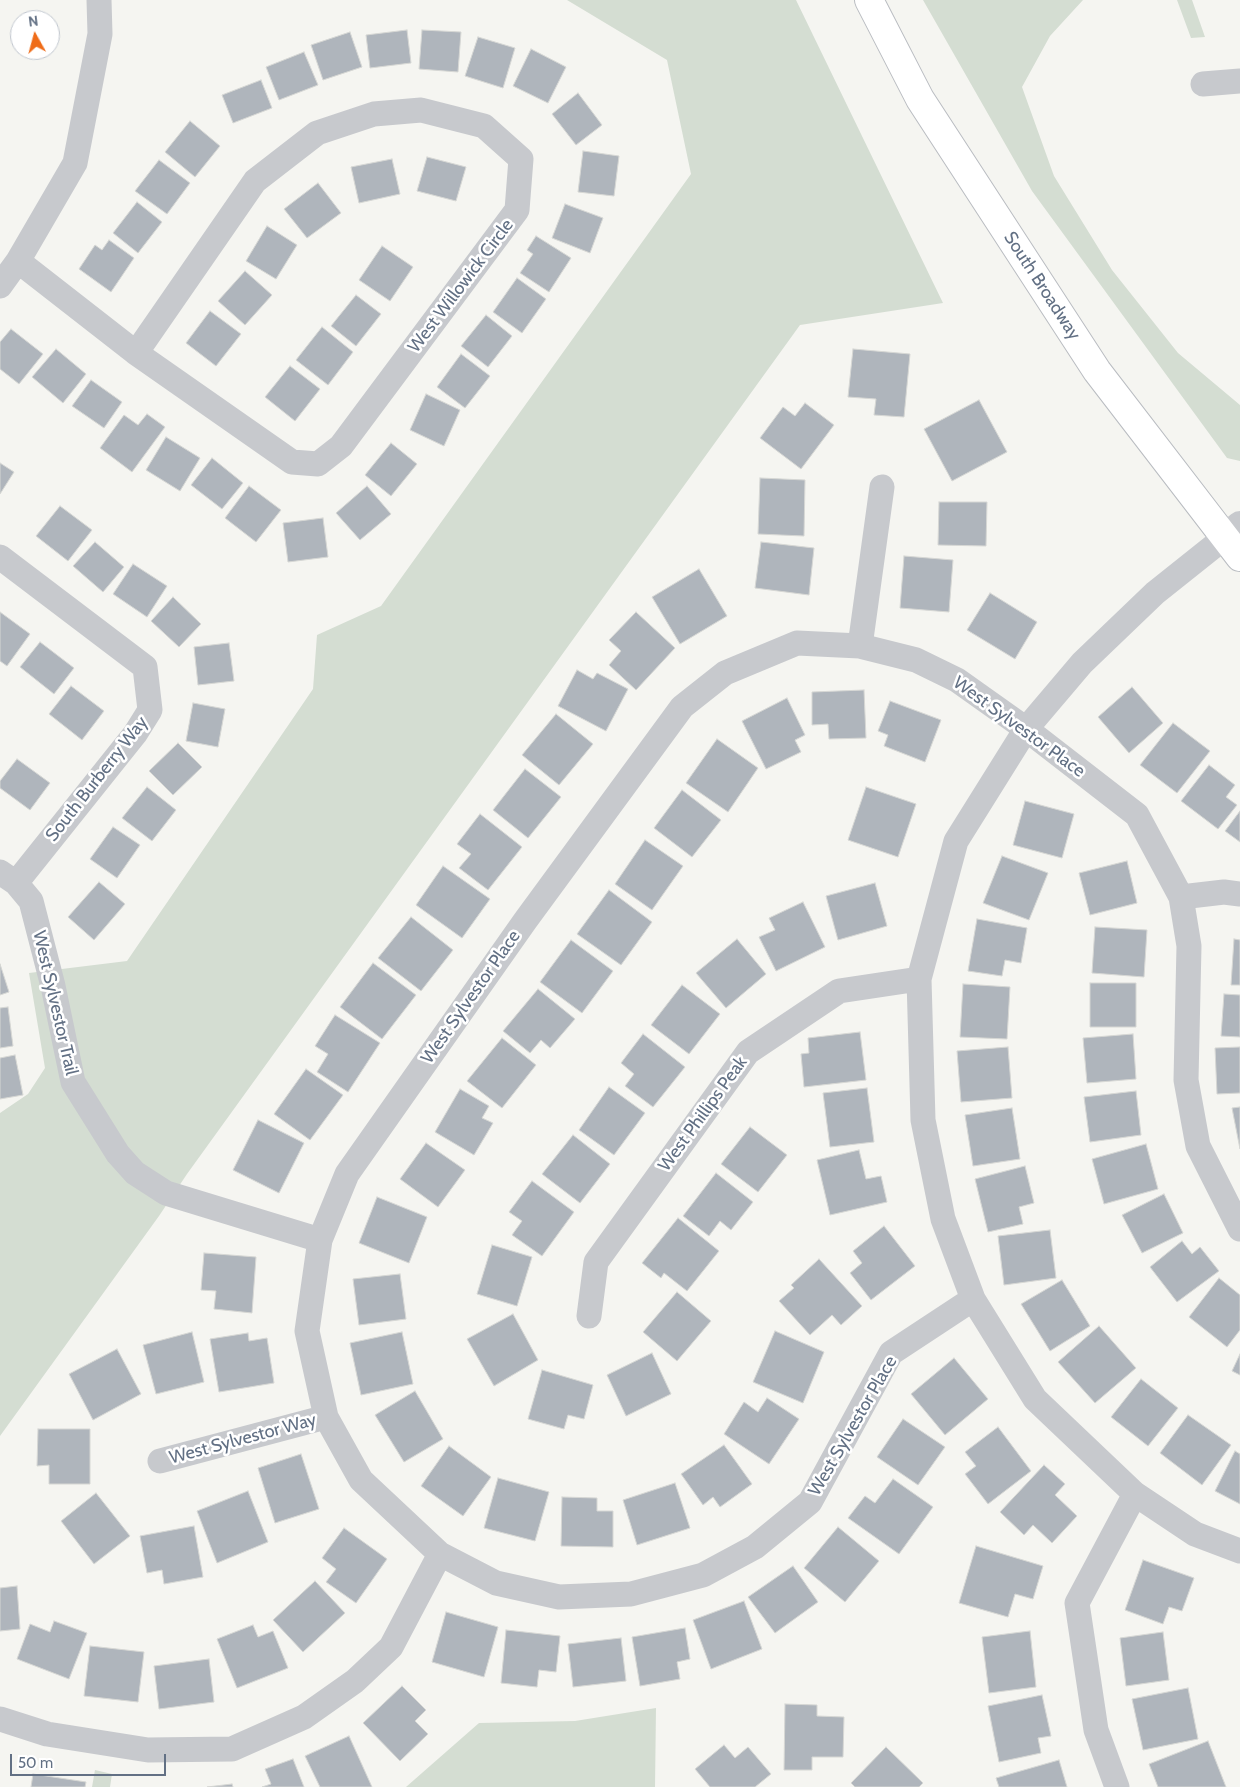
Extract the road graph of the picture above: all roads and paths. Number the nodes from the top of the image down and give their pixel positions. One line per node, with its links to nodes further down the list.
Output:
1 (99, 0): 5 (street)
2 (868, 0): 9 (main road, South Broadway)
3 (1240, 81): 4 (street)
4 (1203, 84)
5 (18, 261): 6 (street); 7 (street, West Willowick Circle)
6 (0, 286)
7 (136, 353): 7 (street, West Willowick Circle)
8 (882, 487): 11 (street)
9 (1235, 540): 12 (street)
10 (0, 557): 13 (street, South Burberry Way)
11 (860, 646): 12 (street, West Sylvestor Place); 18 (street, West Sylvestor Place)
12 (1026, 729): 15 (street, West Sylvestor Place); 16 (street)
13 (8, 878): 18 (street, West Sylvestor Trail)
14 (1240, 894): 15 (street)
15 (1181, 897): 17 (street, West Sylvestor Place)
16 (919, 979): 19 (street); 20 (street, West Phillips Peak)
17 (1240, 1229)
18 (320, 1240): 21 (street, West Sylvestor Place)
19 (973, 1299): 23 (street); 25 (street, West Sylvestor Place)
20 (589, 1316)
21 (326, 1416): 22 (street, West Sylvestor Way); 25 (street, West Sylvestor Place)
22 (160, 1461)
23 (1134, 1494): 24 (street); 27 (street)
24 (1240, 1551)
25 (440, 1554): 26 (street)
26 (0, 1719)
27 (1117, 1787)

